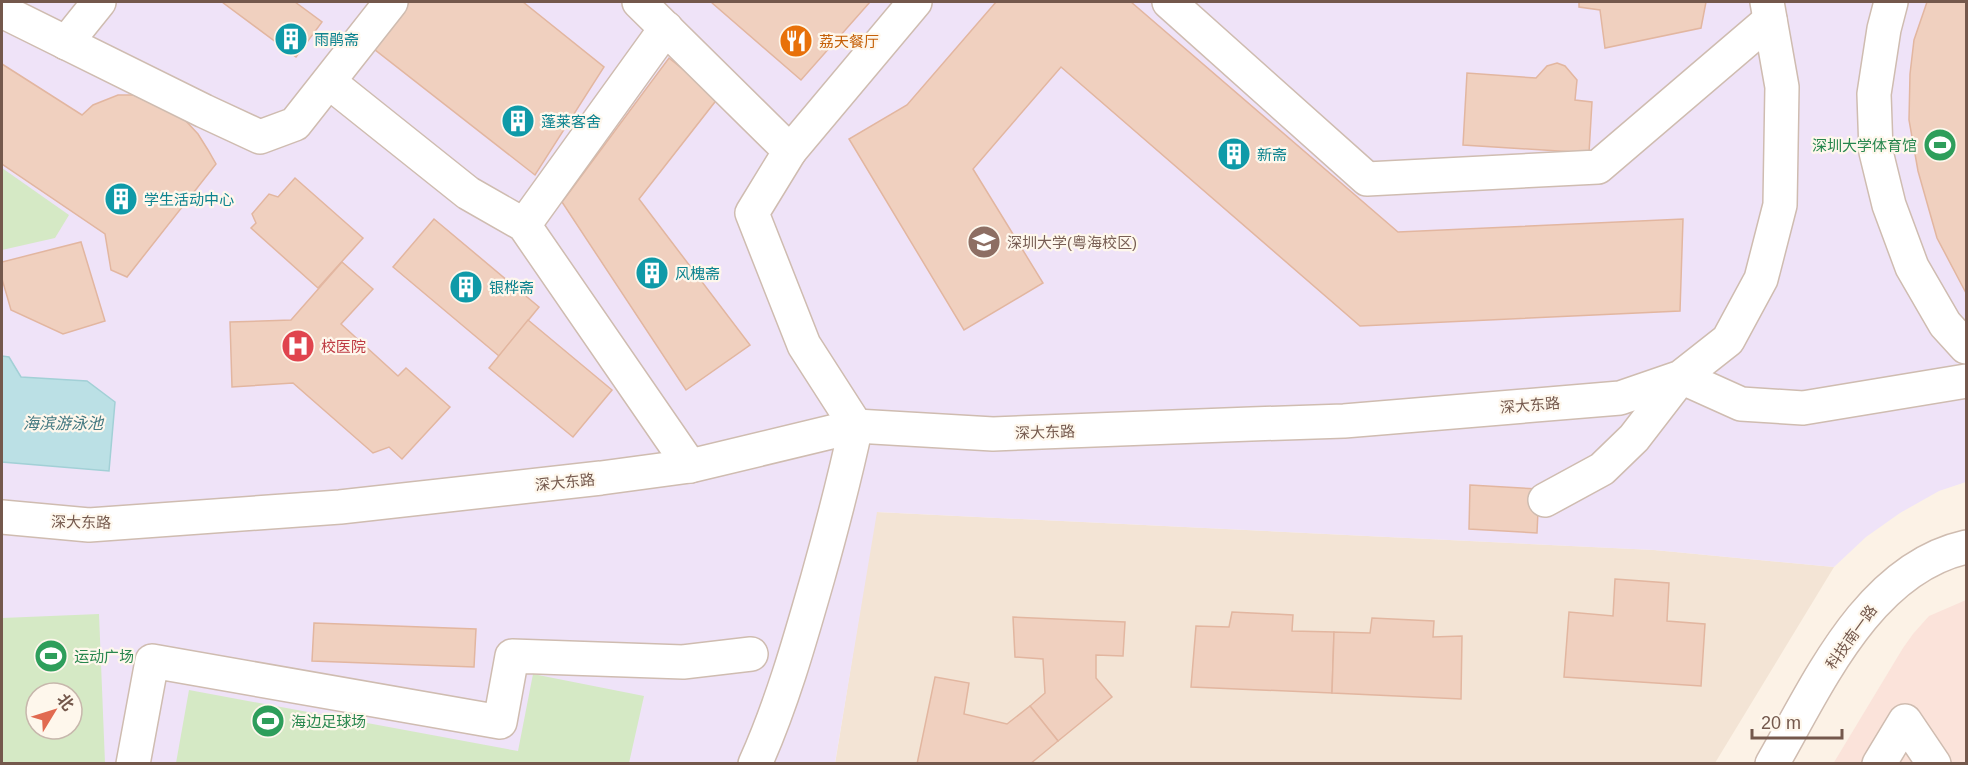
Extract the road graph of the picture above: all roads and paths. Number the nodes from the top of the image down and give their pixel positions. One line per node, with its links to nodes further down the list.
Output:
1 (99, 2): 10 (street)
2 (391, 2): 11 (street)
3 (639, 2): 9 (street)
4 (915, 2): 12 (street)
5 (1169, 2): 8 (street)
6 (1891, 2): 14 (street)
7 (2, 11): 10 (street)
8 (1768, 11): 15 (street, 深大东路)
9 (666, 28): 12 (street); 13 (street)
10 (66, 43): 11 (street)
11 (329, 82): 13 (street)
12 (790, 152): 17 (street)
13 (524, 225): 18 (street)
14 (1966, 347)
15 (1681, 377): 16 (street); 17 (street, 深大东路); 19 (street)
16 (1966, 381)
17 (856, 426): 18 (street, 深大东路); 24 (street)
18 (690, 465): 20 (street, 深大东路)
19 (1545, 500)
20 (2, 517)
21 (1966, 547): 25 (street, 科技南一路)
22 (751, 654): 23 (street)
23 (133, 764)
24 (754, 764)
25 (1772, 764)
26 (1879, 764): 27 (street)
27 (1934, 764)

